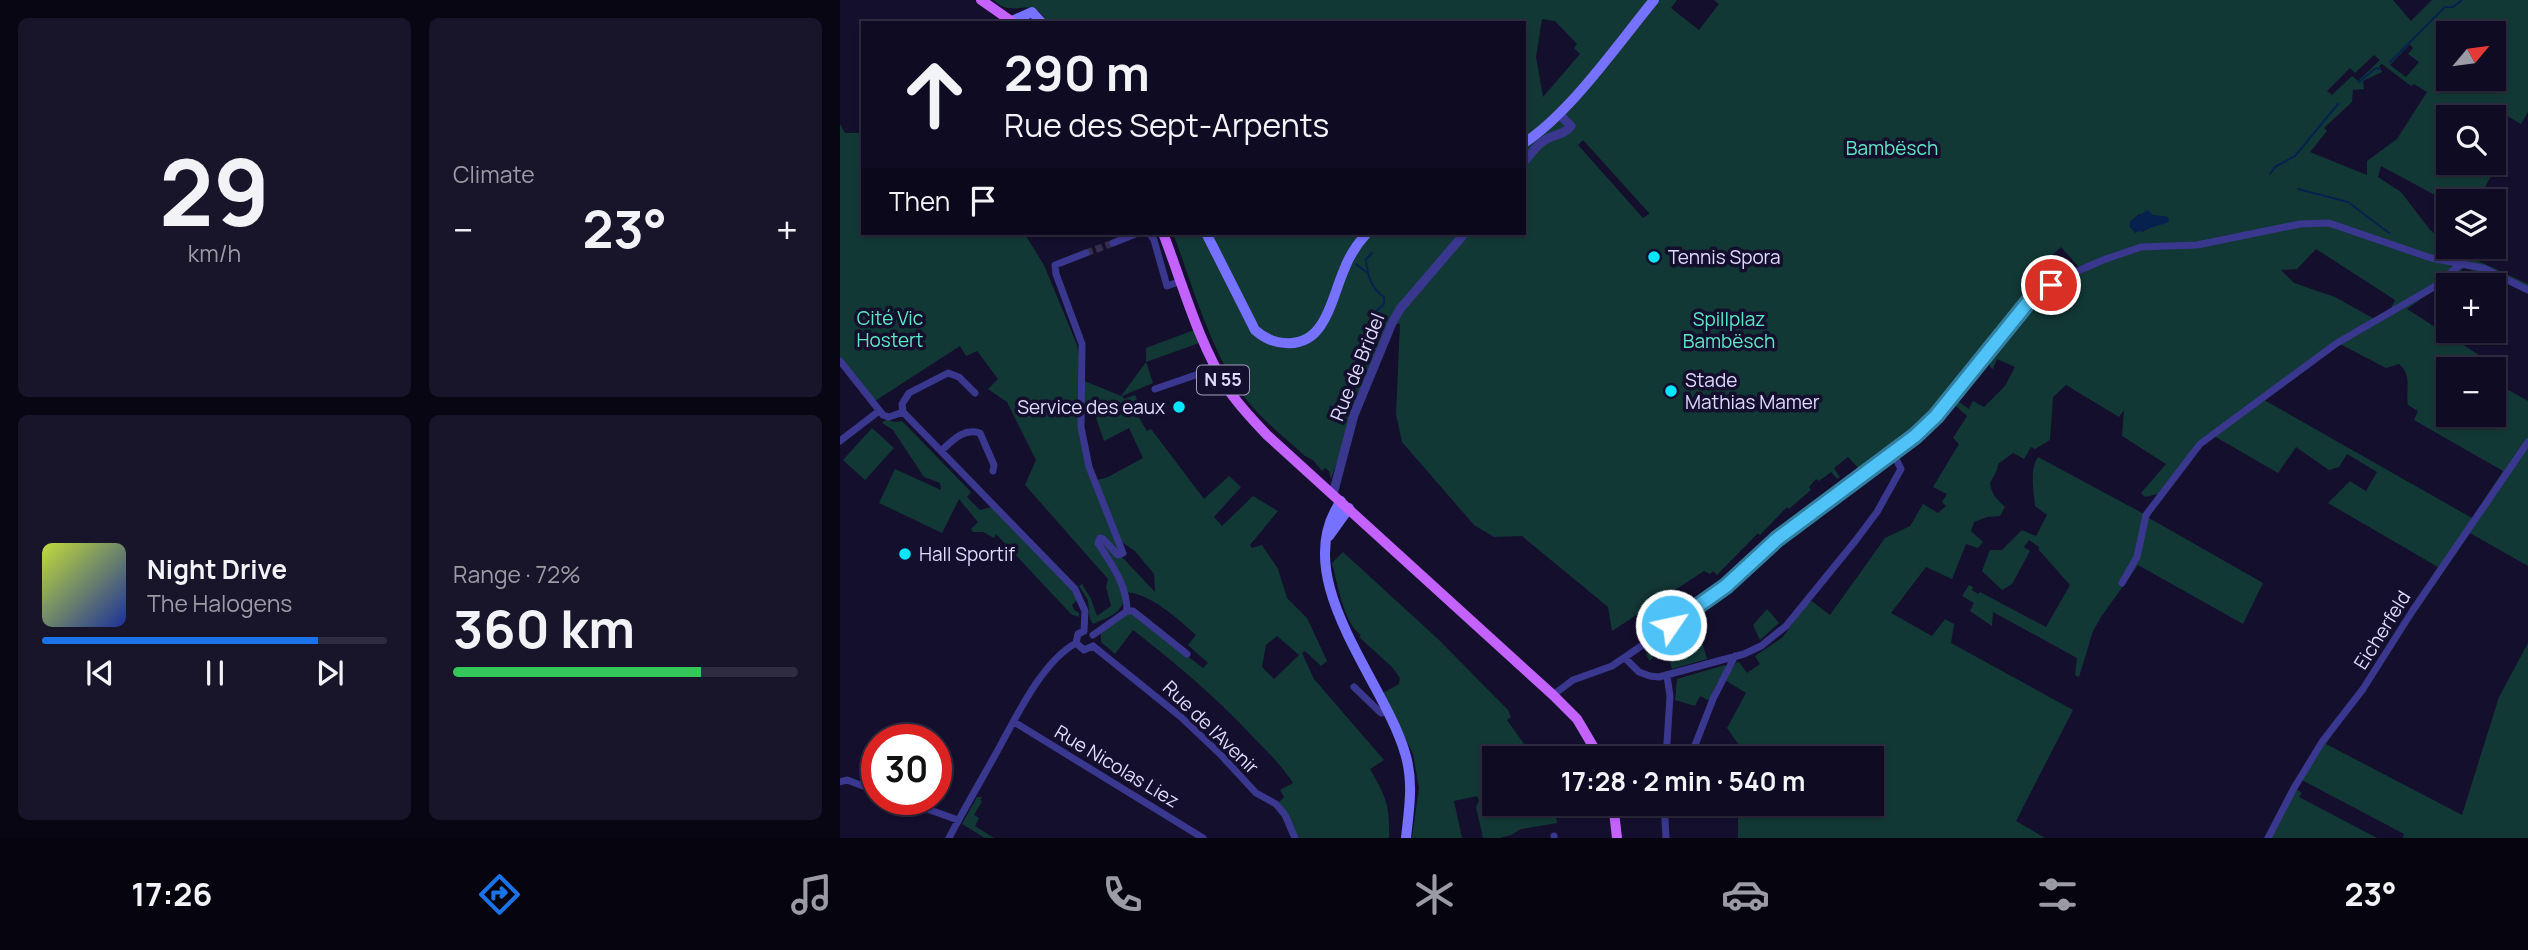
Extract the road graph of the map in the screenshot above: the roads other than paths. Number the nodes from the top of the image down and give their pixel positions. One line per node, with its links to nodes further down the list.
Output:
1 (981, 0): 3 (main road)
2 (1654, 0): 6 (main road)
3 (1012, 21)
4 (1014, 21): 5 (main road)
5 (1040, 21)
6 (1559, 114): 7 (main road); 8 (street)
7 (1526, 143)
8 (1526, 160)
9 (1133, 235): 15 (street)
10 (1150, 235): 18 (street)
11 (1164, 235): 18 (main road, N 55)
12 (1207, 235): 13 (main road)
13 (1366, 235)
14 (1463, 235): 31 (street, Rue de Bridel)
15 (1113, 243)
16 (1086, 253): 33 (street)
17 (2461, 264): 19 (street); 29 (street); 32 (street)
18 (1181, 281): 21 (main road, N 55)
19 (2528, 290)
20 (840, 361): 24 (street)
21 (1216, 368): 22 (street); 31 (main road, N 55)
22 (1154, 389)
23 (975, 393): 25 (street)
24 (879, 411): 25 (street); 26 (street)
25 (903, 412): 28 (street)
26 (840, 441)
27 (2528, 442): 61 (street, Eicherfeld)
28 (942, 451): 30 (street); 34 (street)
29 (1889, 456): 39 (street); 40 (street)
30 (993, 471)
31 (1341, 501): 43 (main road, N 55); 44 (main road)
32 (2122, 583)
33 (1127, 611): 35 (street); 38 (street)
34 (1084, 631): 35 (street); 36 (street)
35 (1093, 635): 37 (street)
36 (1076, 643): 37 (street); 45 (street)
37 (1093, 646): 57 (street, Rue de l'Avenir)
38 (1187, 654)
39 (1735, 656): 41 (street); 48 (street)
40 (1625, 658): 41 (street); 43 (street)
41 (1667, 676): 47 (street)
42 (1354, 687): 44 (street)
43 (1553, 695): 46 (main road, N 55)
44 (1387, 712): 58 (main road)
45 (1014, 722): 54 (street); 56 (street, Rue Nicolas Liez)
46 (1593, 746)
47 (1667, 746)
48 (1695, 746)
49 (840, 781): 50 (street)
50 (861, 785)
51 (944, 815): 54 (street)
52 (1614, 816): 59 (main road)
53 (1665, 816): 60 (street)
54 (958, 820): 55 (street)
55 (948, 838)
56 (1203, 838)
57 (1295, 838)
58 (1406, 838)
59 (1617, 838)
60 (1666, 838)
61 (2268, 838)

